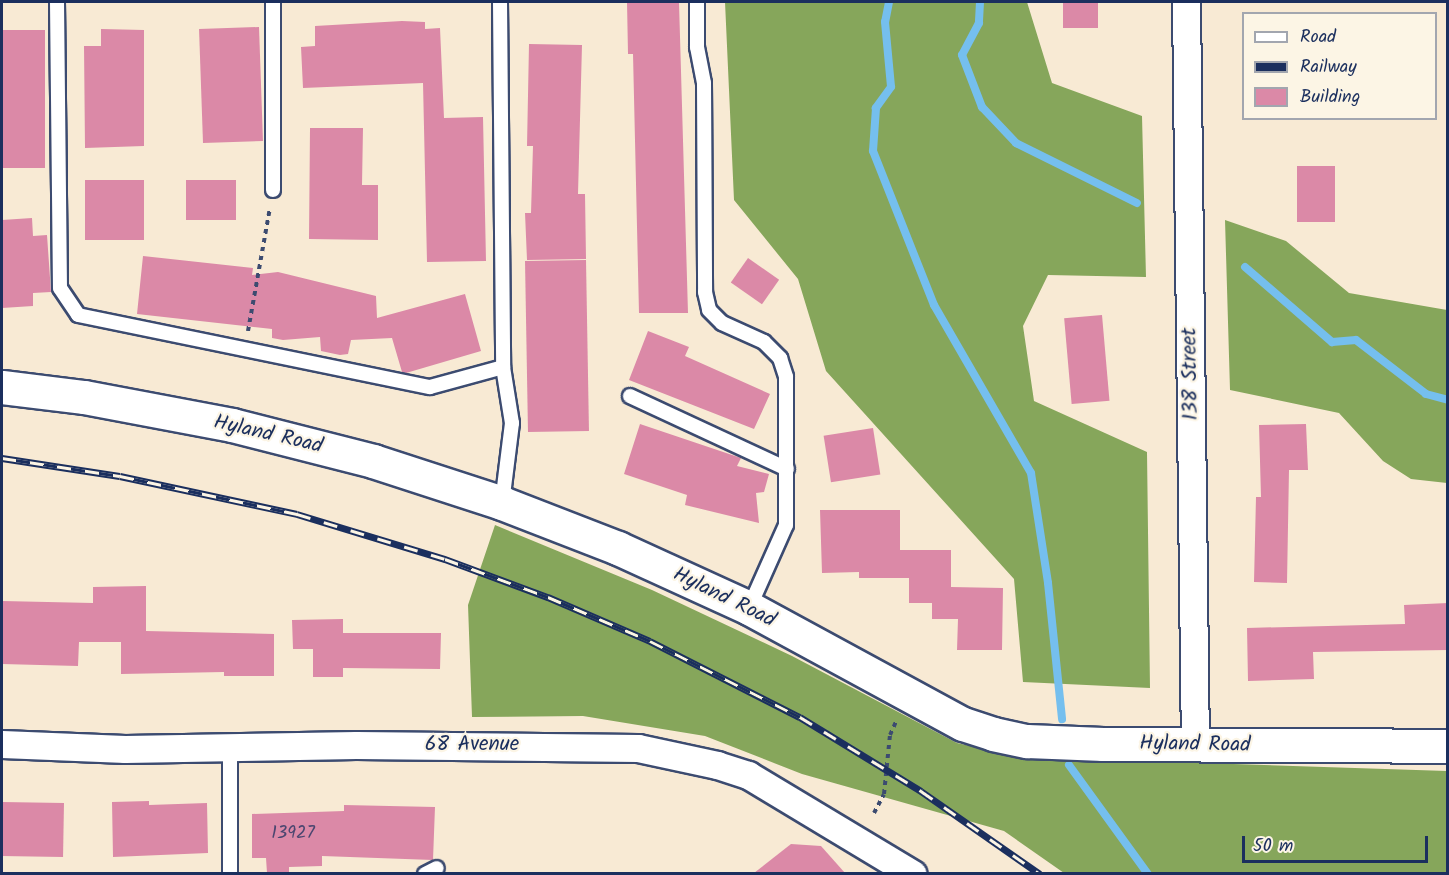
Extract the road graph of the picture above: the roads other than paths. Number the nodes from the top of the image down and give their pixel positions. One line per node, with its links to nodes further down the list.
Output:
1 (57, 2): 7 (lane)
2 (273, 2): 6 (lane)
3 (500, 2): 7 (lane)
4 (697, 2): 10 (lane)
5 (1186, 2): 14 (street, 138 Street)
6 (273, 190)
7 (503, 367): 11 (lane)
8 (2, 387): 11 (street, Hyland Road)
9 (630, 396): 10 (lane)
10 (787, 469): 12 (lane)
11 (502, 503): 12 (street, Hyland Road)
12 (749, 608): 14 (street, Hyland Road)
13 (2, 744): 16 (street, 68 Avenue)
14 (1195, 746): 15 (street, Hyland Road)
15 (1448, 746)
16 (230, 749): 17 (lane); 18 (street, 68 Avenue)
17 (230, 873)
18 (913, 873)

